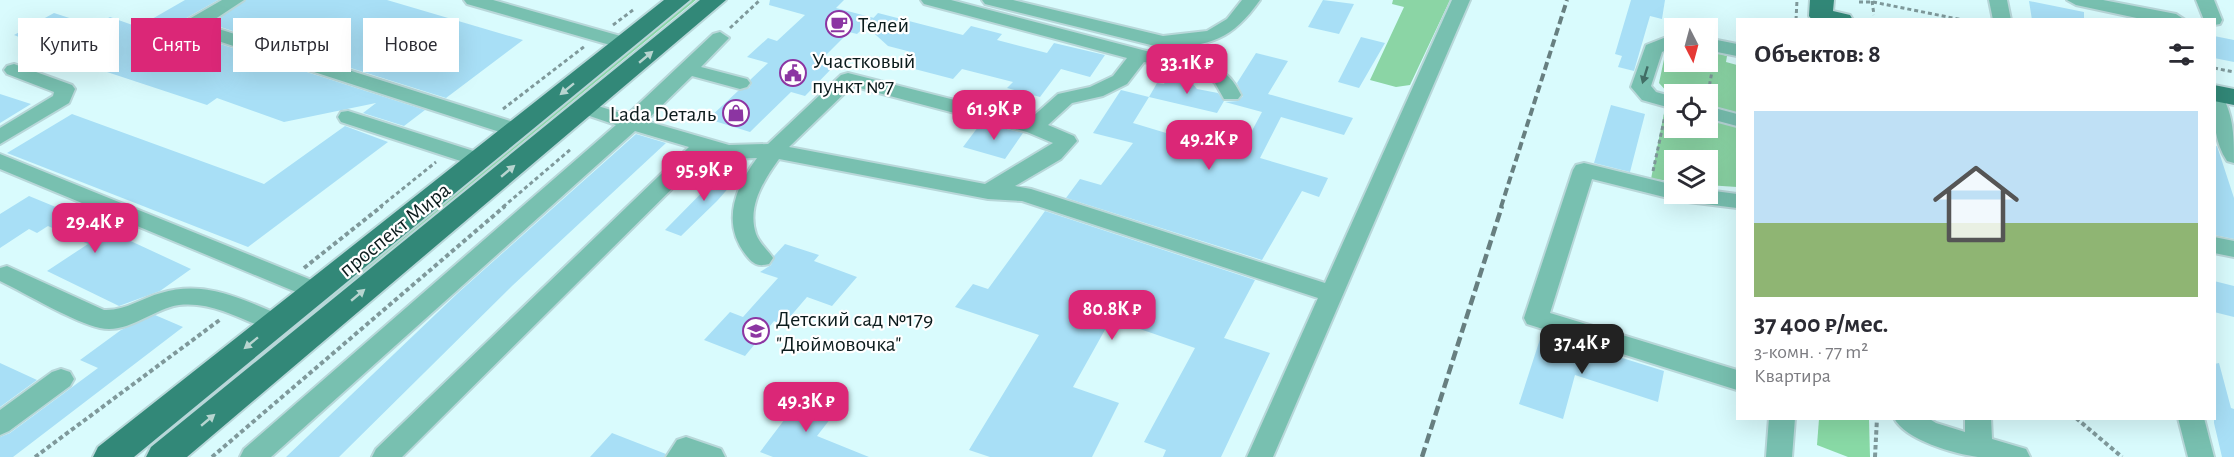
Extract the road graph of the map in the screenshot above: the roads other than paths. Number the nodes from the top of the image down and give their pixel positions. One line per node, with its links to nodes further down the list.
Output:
1 (235, 0): 34 (street)
2 (473, 0): 17 (street)
3 (678, 0): 17 (main road, проспект Мира)
4 (714, 0): 31 (main road, проспект Мира, one-way to 4)
5 (930, 0): 22 (street)
6 (991, 0): 11 (street)
7 (1461, 0): 53 (street)
8 (1998, 0): 14 (street)
9 (2076, 0): 15 (street)
10 (2205, 0): 16 (street)
11 (1016, 3): 12 (street)
12 (1043, 3): 13 (street)
13 (1248, 5)
14 (2002, 18)
15 (2166, 18)
16 (2212, 18)
17 (615, 37): 34 (main road, проспект Мира, one-way to 34)
18 (720, 38): 23 (street)
19 (1664, 44): 29 (street, one-way to 29)
20 (1718, 45): 21 (street)
21 (1736, 50)
22 (1140, 55): 26 (street); 37 (street)
23 (688, 69): 25 (street); 36 (street)
24 (14, 70): 38 (street)
25 (740, 83)
26 (1231, 95)
27 (2216, 96): 28 (main road)
28 (2234, 97)
29 (1664, 100)
30 (2216, 102): 41 (street)
31 (585, 108): 36 (street); 55 (main road, проспект Мира, one-way to 31)
32 (1718, 115): 35 (street)
33 (348, 117): 42 (street)
34 (509, 120): 42 (main road, проспект Мира)
35 (1736, 120)
36 (631, 123): 39 (street); 66 (street)
37 (1034, 127): 40 (street); 45 (street)
38 (0, 137)
39 (704, 145): 40 (street); 67 (street)
40 (772, 151): 45 (street); 50 (street)
41 (2234, 156)
42 (479, 160): 52 (main road, проспект Мира)
43 (0, 161): 52 (street)
44 (1664, 190): 57 (street)
45 (988, 192): 53 (street)
46 (1718, 199): 47 (street)
47 (1736, 201)
48 (2216, 244): 49 (street)
49 (2234, 249)
50 (761, 258)
51 (7, 274): 54 (street)
52 (316, 291): 54 (main road, проспект Мира)
53 (1332, 294): 70 (street)
54 (276, 323): 55 (main road); 64 (main road, проспект Мира, one-way to 64)
55 (308, 337): 65 (main road, проспект Мира, one-way to 55)
56 (61, 379): 62 (street)
57 (1736, 380)
58 (1782, 420): 71 (street)
59 (1909, 420): 63 (street)
60 (1978, 420): 63 (street)
61 (2192, 420): 73 (street)
62 (0, 424)
63 (1979, 446): 72 (street)
64 (110, 457)
65 (163, 457)
66 (253, 457)
67 (385, 457)
68 (679, 457): 69 (street)
69 (712, 457)
70 (1260, 457)
71 (1779, 457)
72 (2017, 457)
73 (2202, 457)

